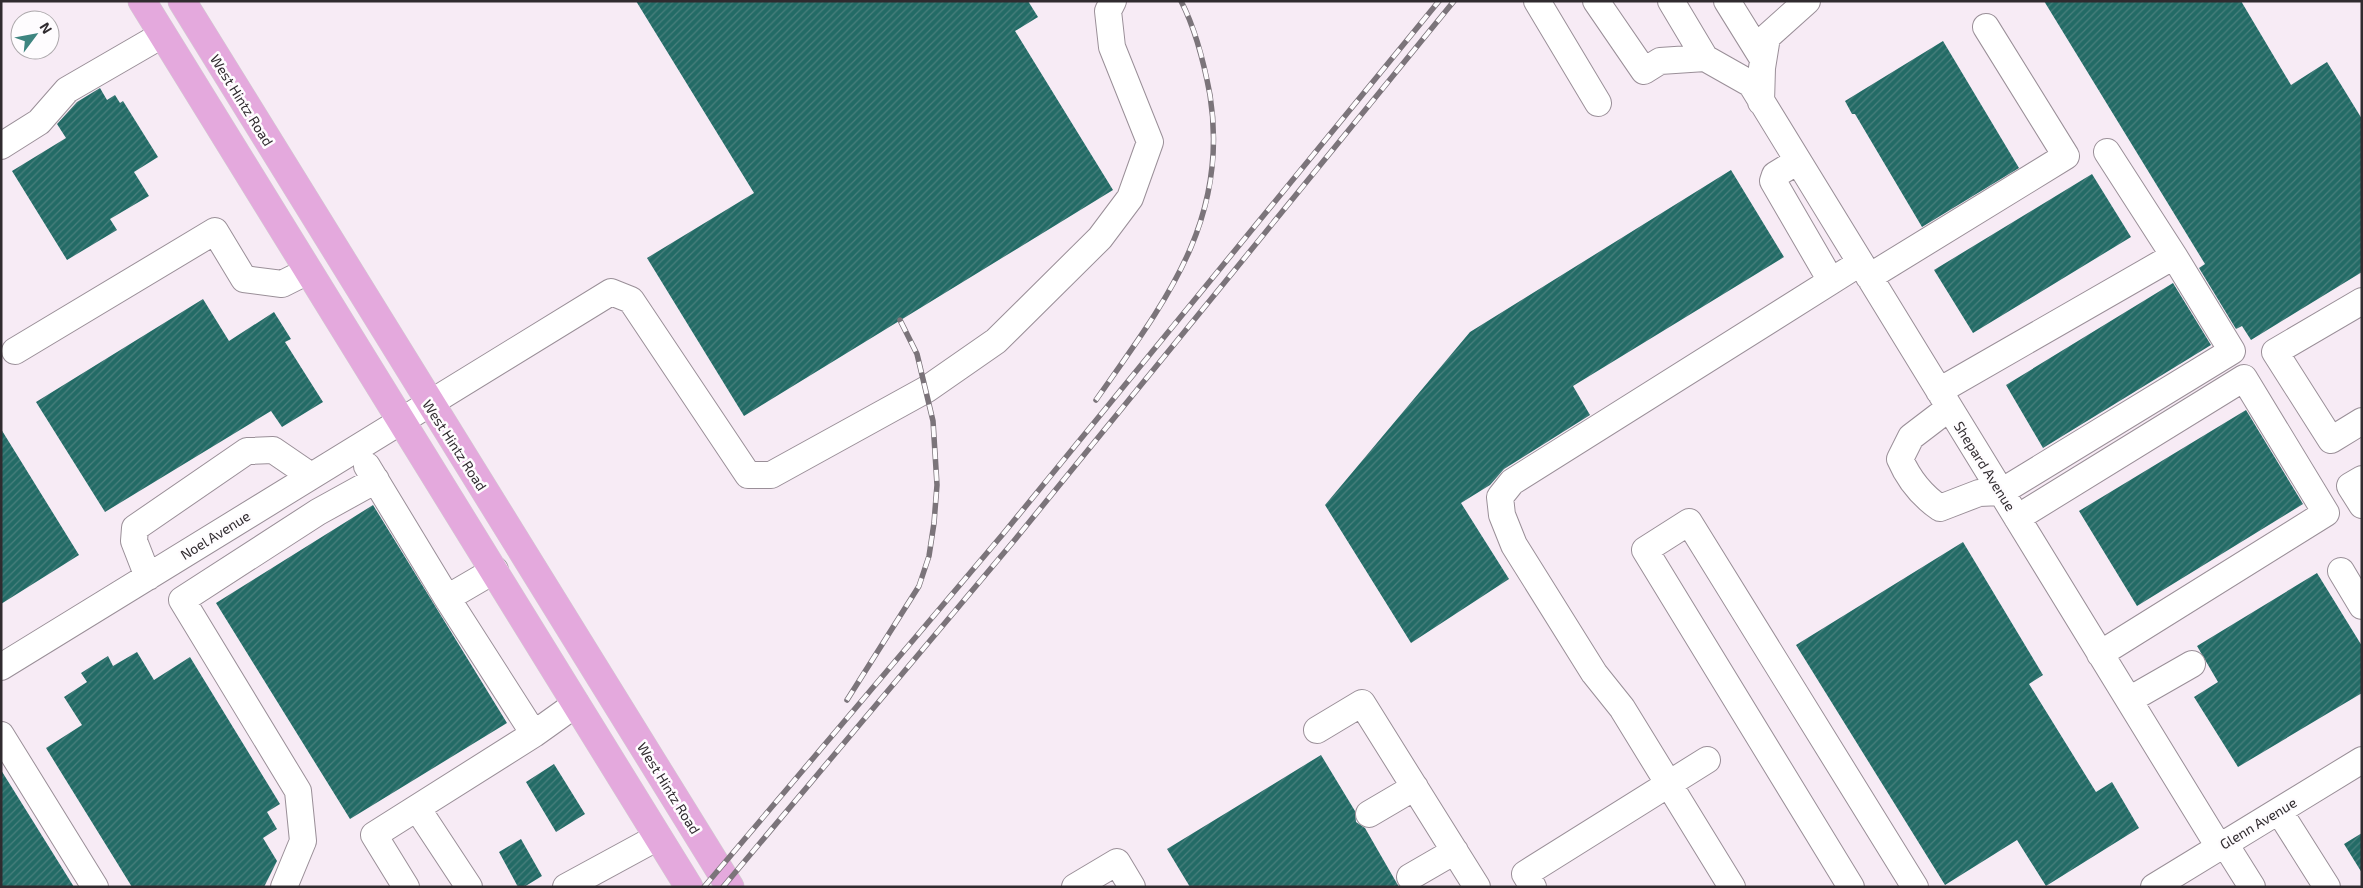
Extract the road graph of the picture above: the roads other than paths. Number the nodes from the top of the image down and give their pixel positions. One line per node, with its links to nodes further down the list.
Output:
1 (142, 1): 10 (main road)
2 (182, 1): 25 (main road, West Hintz Road)
3 (1113, 1): 25 (street, Noel Avenue)
4 (1537, 1): 14 (street)
5 (1596, 1): 11 (street)
6 (1671, 1): 11 (street)
7 (1727, 1): 12 (street)
8 (1807, 1): 12 (street)
9 (1986, 27): 19 (street)
10 (162, 35): 15 (street); 20 (main road)
11 (1705, 58): 13 (street)
12 (1764, 59): 13 (street)
13 (1756, 93): 17 (street, Shepard Avenue)
14 (1598, 103)
15 (1, 146)
16 (2107, 152): 18 (street)
17 (1798, 161): 19 (street, Shepard Avenue); 21 (street)
18 (2174, 256): 24 (street); 32 (street)
19 (1865, 270): 21 (street); 24 (street, Shepard Avenue)
20 (308, 271): 23 (street); 26 (main road)
21 (1831, 281): 51 (street)
22 (2362, 301): 27 (street)
23 (15, 351)
24 (1944, 399): 32 (street, Shepard Avenue); 32 (street)
25 (428, 403): 26 (street, Noel Avenue); 66 (main road, West Hintz Road)
26 (400, 420): 28 (street, Noel Avenue); 35 (main road)
27 (2362, 421)
28 (356, 448): 29 (street, Noel Avenue); 31 (street)
29 (311, 476): 37 (street, Noel Avenue); 37 (street)
30 (2362, 479): 33 (street)
31 (376, 480): 38 (street); 39 (street)
32 (2001, 492): 34 (street, Shepard Avenue)
33 (2362, 505)
34 (2017, 518): 41 (street, Shepard Avenue); 41 (street)
35 (495, 570): 38 (street); 45 (main road)
36 (2341, 571): 40 (street)
37 (154, 573): 39 (street); 43 (street, Noel Avenue)
38 (447, 598): 47 (street)
39 (182, 600): 61 (street)
40 (2362, 606)
41 (2100, 654): 44 (street, Shepard Avenue)
42 (2192, 664): 44 (street)
43 (1, 667)
44 (2129, 700): 57 (street, Shepard Avenue)
45 (576, 704): 47 (street); 56 (main road)
46 (1317, 730): 52 (street)
47 (534, 734): 53 (street)
48 (1, 735): 60 (street)
49 (1707, 760): 51 (street)
50 (2362, 760): 54 (street, Glenn Avenue)
51 (1669, 784): 70 (street); 71 (street)
52 (1415, 787): 55 (street); 58 (street)
53 (418, 808): 62 (street); 63 (street)
54 (2279, 810): 57 (street, Glenn Avenue); 76 (street)
55 (1369, 814)
56 (658, 837): 64 (street); 65 (main road)
57 (2222, 845): 74 (street, Glenn Avenue); 75 (street, Shepard Avenue)
58 (1455, 851): 59 (street); 69 (street)
59 (1410, 877)
60 (95, 887)
61 (284, 887)
62 (406, 887)
63 (468, 887)
64 (566, 887)
65 (689, 887)
66 (730, 887)
67 (1075, 887): 68 (street)
68 (1132, 887)
69 (1477, 887)
70 (1533, 887)
71 (1732, 887)
72 (1851, 887): 73 (street)
73 (1915, 887)
74 (2154, 887)
75 (2252, 887)
76 (2327, 887)

